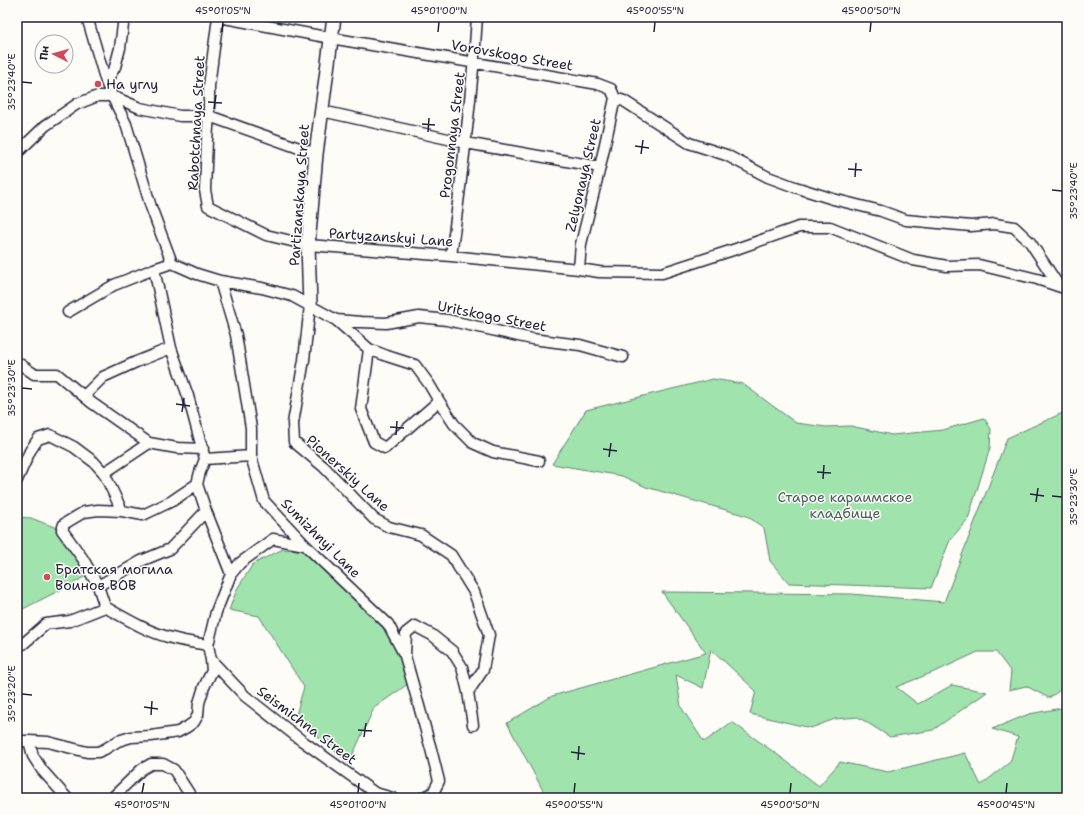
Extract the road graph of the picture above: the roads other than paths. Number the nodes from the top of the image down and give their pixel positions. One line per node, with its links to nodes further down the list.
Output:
1 (88, 17): 8 (street)
2 (124, 17): 8 (street)
3 (219, 17): 6 (street, Vorovskogo Street); 12 (street, Rabotchnaya Street)
4 (334, 17): 6 (street, Partizanskaya Street)
5 (477, 17): 7 (street, Progonnaya Street)
6 (331, 38): 7 (street, Vorovskogo Street); 11 (street, Partizanskaya Street)
7 (474, 63): 9 (street, Vorovskogo Street); 13 (street, Progonnaya Street)
8 (106, 82): 10 (street)
9 (613, 93): 16 (street, Zelyonaya Street); 24 (street, Vorovskogo Street)
10 (112, 96): 12 (street); 14 (street); 20 (street)
11 (322, 111): 13 (street); 15 (street, Partizanskaya Street)
12 (210, 116): 15 (street); 17 (street, Rabotchnaya Street)
13 (466, 143): 16 (street); 19 (street, Progonnaya Street)
14 (17, 153)
15 (316, 154): 18 (street, Partizanskaya Street)
16 (600, 167): 22 (street, Zelyonaya Street)
17 (208, 206): 18 (street, Partyzanskyi Lane)
18 (308, 245): 19 (street, Partyzanskyi Lane); 25 (street, Partizanskaya Street)
19 (451, 256): 22 (street, Partyzanskyi Lane)
20 (172, 263): 21 (street); 23 (street, Uritskogo Street)
21 (154, 269): 26 (street); 28 (street)
22 (579, 269): 24 (street, Partyzanskyi Lane)
23 (220, 281): 25 (street, Uritskogo Street); 37 (street, Sumizhnyi Lane)
24 (1063, 288)
25 (310, 305): 27 (street, Uritskogo Street); 34 (street, Partizanskaya Street)
26 (68, 312)
27 (336, 320): 29 (street); 30 (street, Uritskogo Street)
28 (171, 348): 32 (street); 36 (street)
29 (368, 349): 33 (street); 33 (street)
30 (624, 357)
31 (17, 362): 32 (street)
32 (84, 396): 35 (street)
33 (439, 401): 38 (street)
34 (292, 423): 52 (street, Pionerskiy Lane)
35 (149, 443): 36 (street); 39 (street)
36 (204, 454): 37 (street); 41 (street)
37 (251, 456): 44 (street, Sumizhnyi Lane)
38 (538, 461)
39 (104, 473): 40 (street); 42 (street)
40 (17, 480)
41 (197, 484): 42 (street); 43 (street)
42 (122, 511): 46 (street)
43 (206, 512): 45 (street); 46 (street)
44 (305, 545): 45 (street); 50 (street, Sumizhnyi Lane)
45 (231, 574): 48 (street)
46 (98, 586): 47 (street)
47 (105, 607): 48 (street); 49 (street)
48 (208, 646): 51 (street)
49 (17, 647)
50 (405, 656): 52 (street); 56 (street, Sumizhnyi Lane)
51 (211, 660): 55 (street); 60 (street, Seismichna Street)
52 (468, 692): 53 (street)
53 (473, 725)
54 (17, 741): 55 (street)
55 (30, 741): 57 (street)
56 (434, 796): 61 (street)
57 (67, 798)
58 (112, 798): 59 (street)
59 (192, 798)
60 (394, 798)
61 (422, 798)

